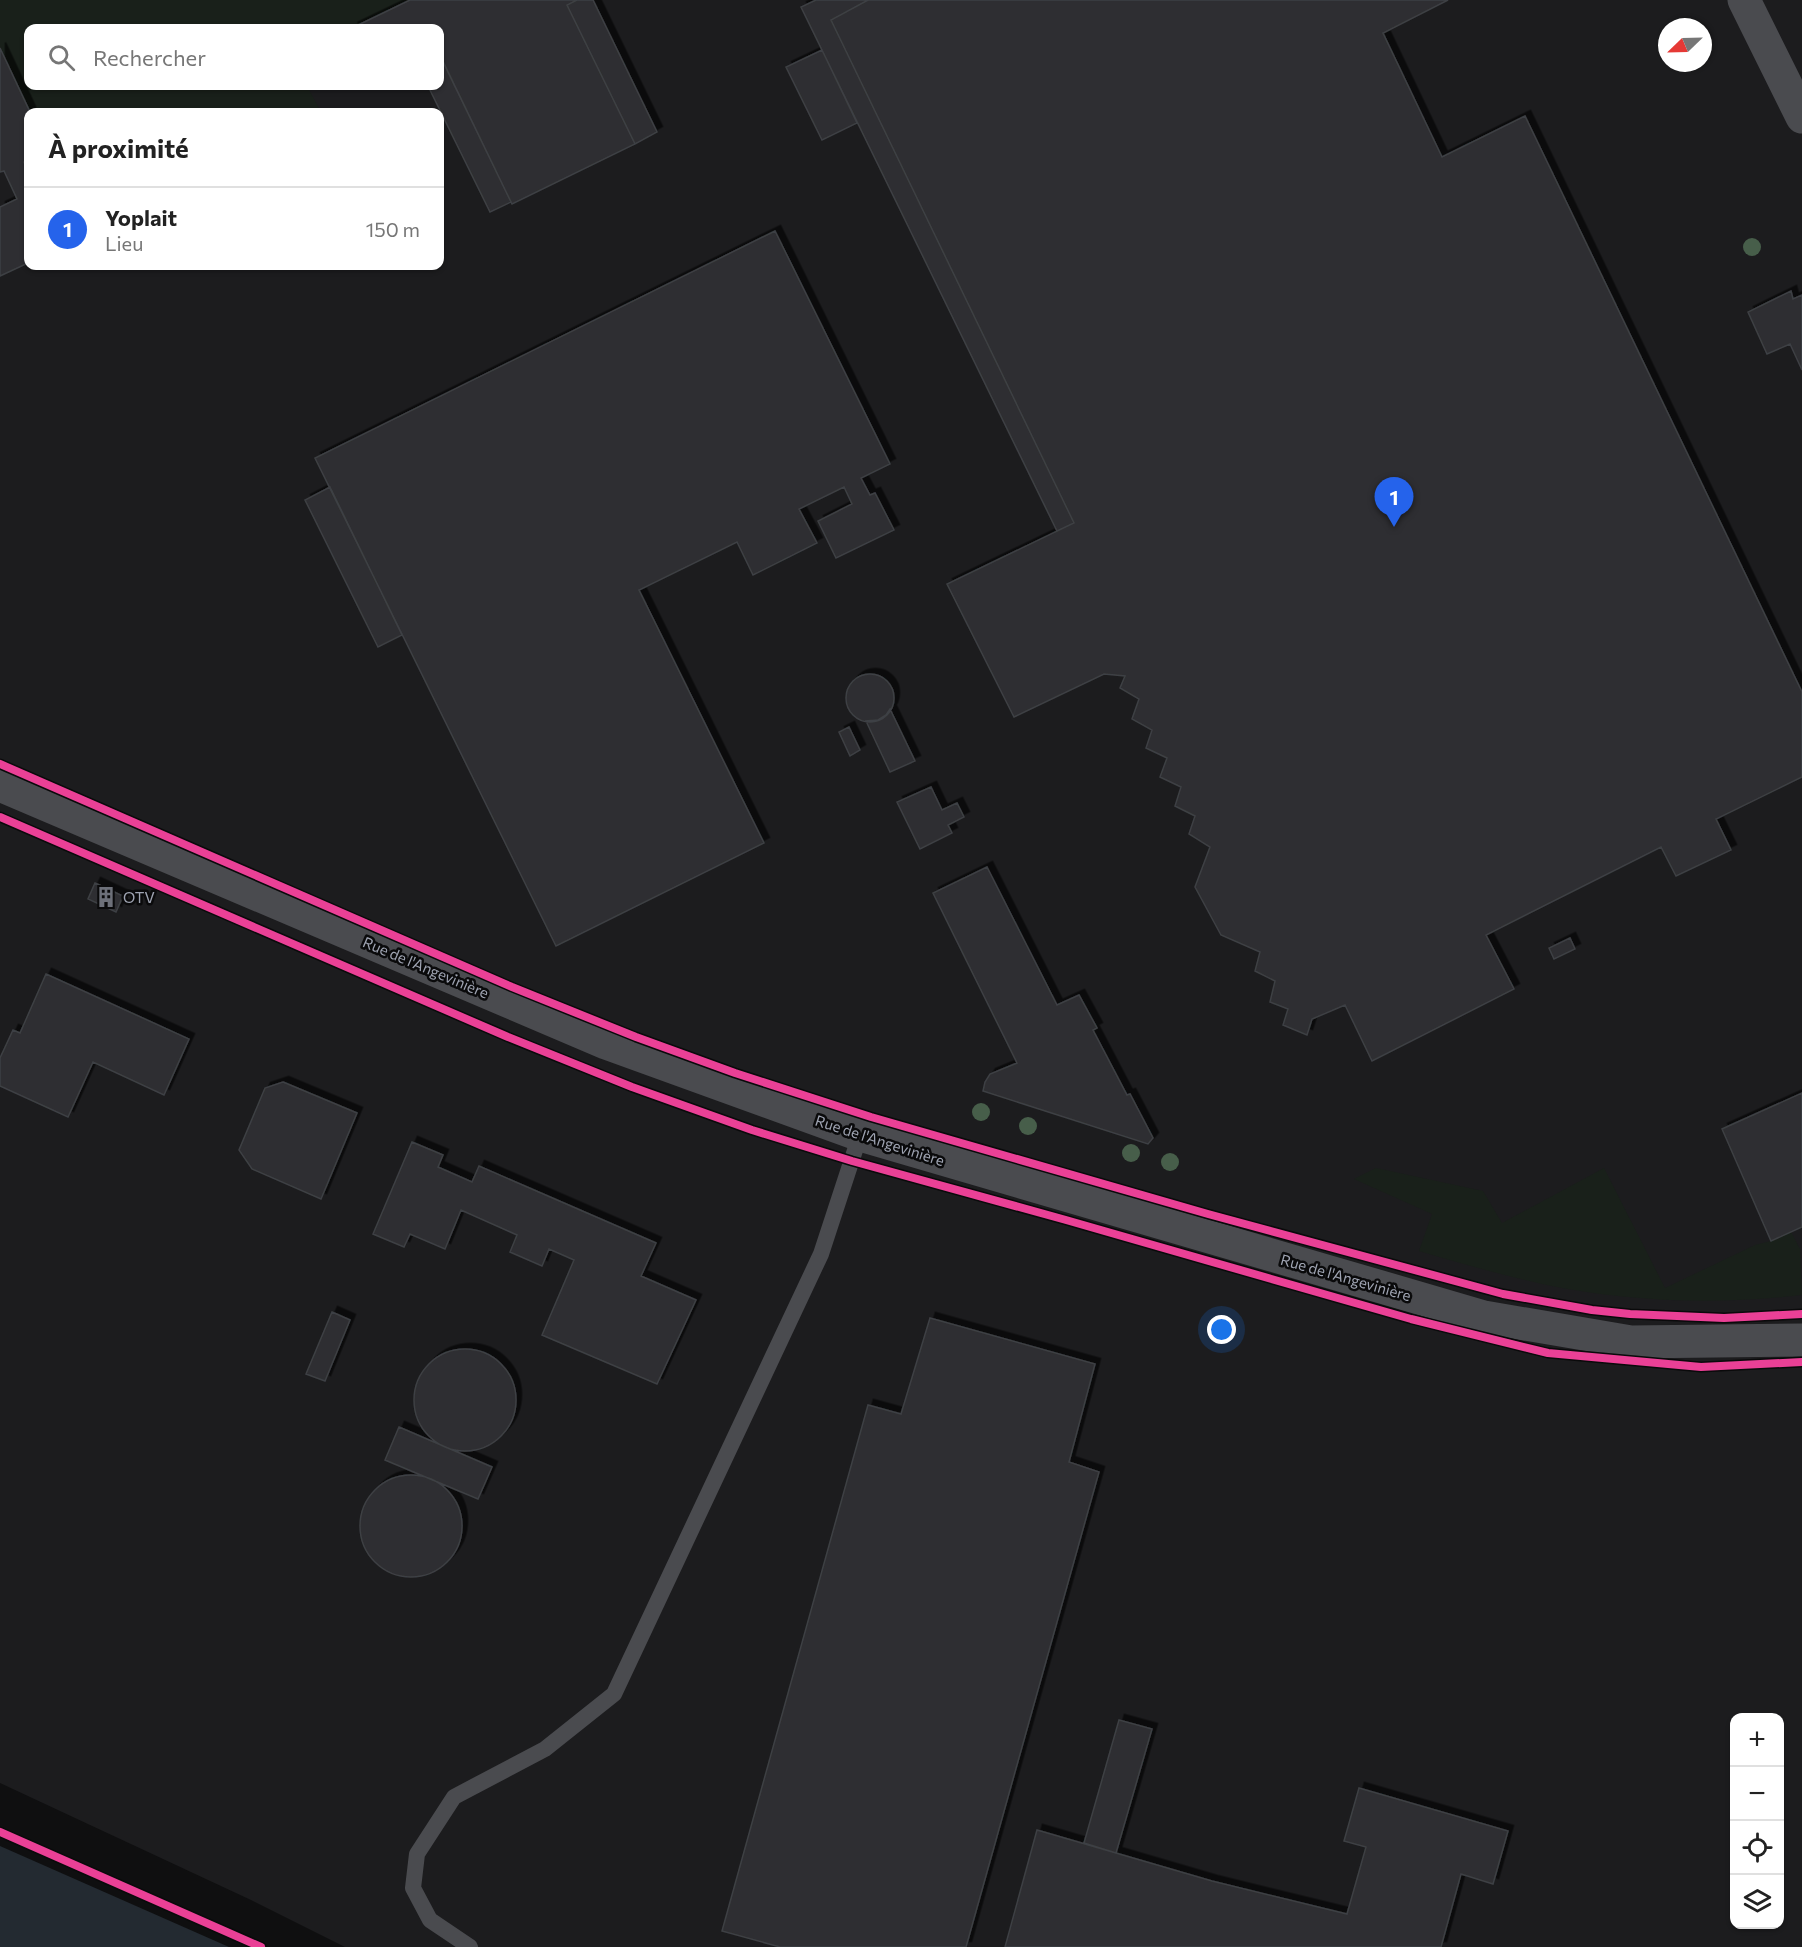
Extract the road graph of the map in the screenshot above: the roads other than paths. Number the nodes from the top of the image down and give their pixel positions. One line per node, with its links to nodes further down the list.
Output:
1 (1744, 0): 2 (street)
2 (1802, 117)
3 (0, 785): 4 (street, Rue de l'Angevinière)
4 (860, 1135): 5 (street, Rue de l'Angevinière); 6 (lane)
5 (1802, 1340)
6 (470, 1947)

